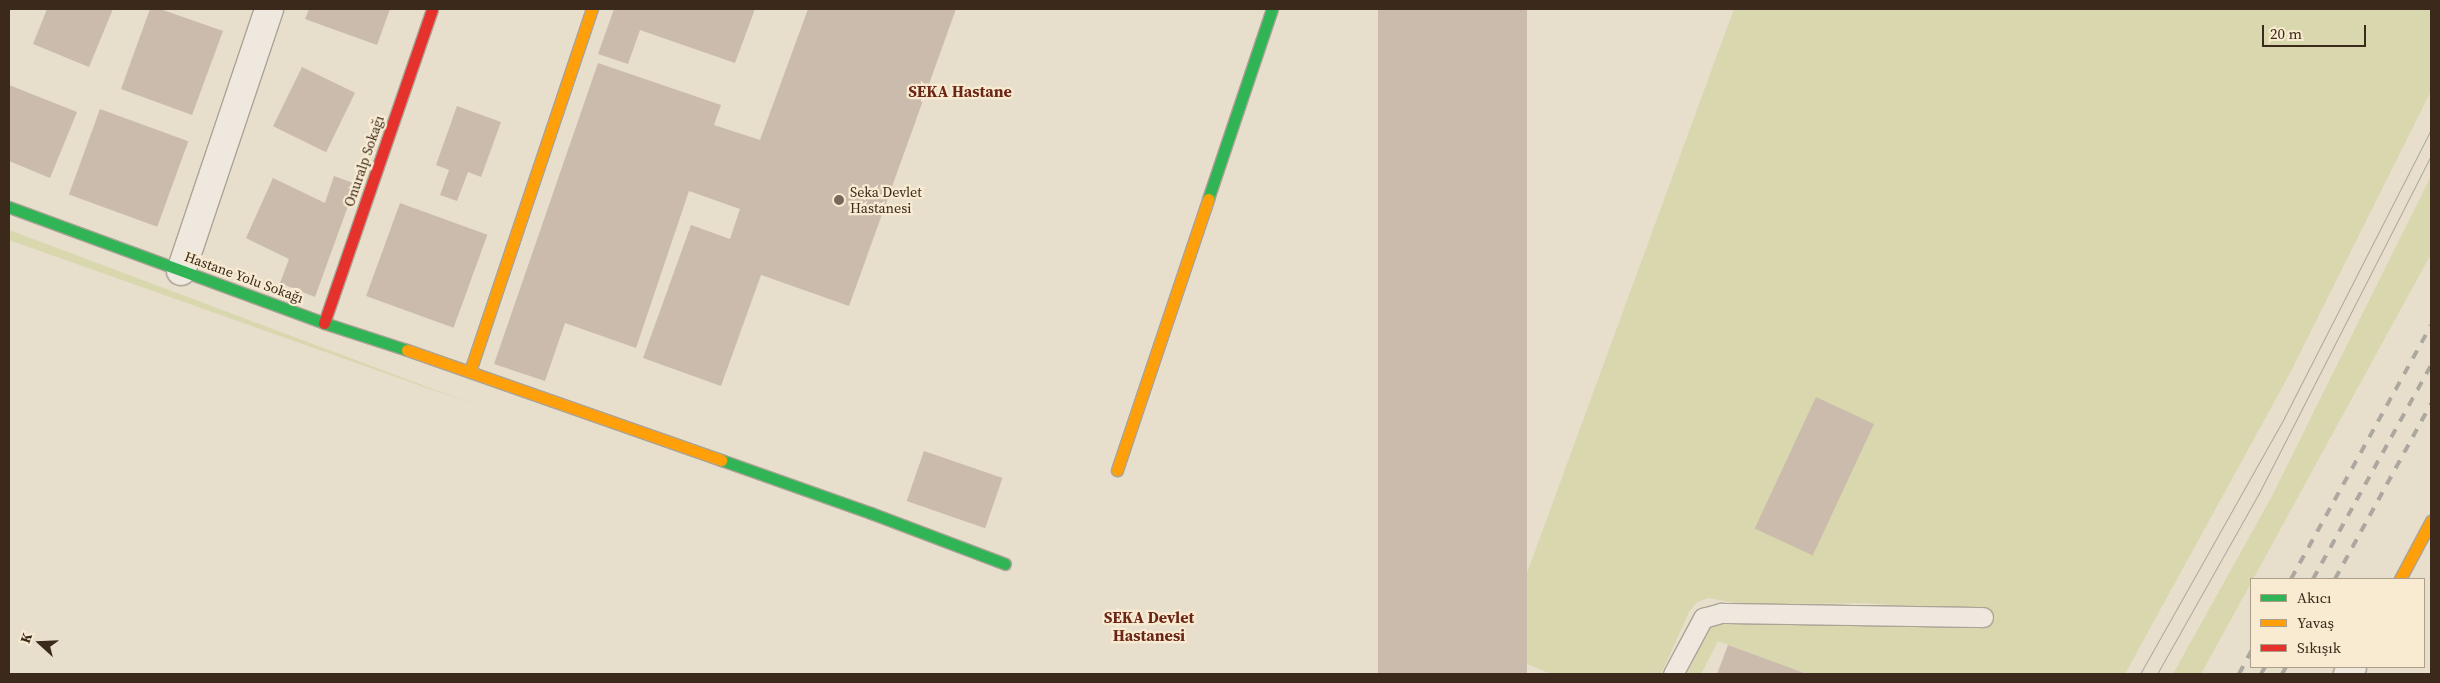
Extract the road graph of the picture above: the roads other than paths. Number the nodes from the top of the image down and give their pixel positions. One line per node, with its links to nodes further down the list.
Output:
1 (269, 9): 6 (street)
2 (432, 9): 7 (street, Onuralp Sokağı)
3 (592, 9): 8 (street)
4 (1272, 9): 9 (street)
5 (9, 207): 6 (street, Hastane Yolu Sokağı)
6 (182, 271): 7 (street, Hastane Yolu Sokağı)
7 (324, 323): 8 (street, Hastane Yolu Sokağı)
8 (470, 371): 11 (street, Hastane Yolu Sokağı)
9 (1117, 470)
10 (2431, 521): 12 (street)
11 (1005, 564)
12 (2401, 578)
13 (1983, 617): 14 (lane)
14 (1673, 674)

